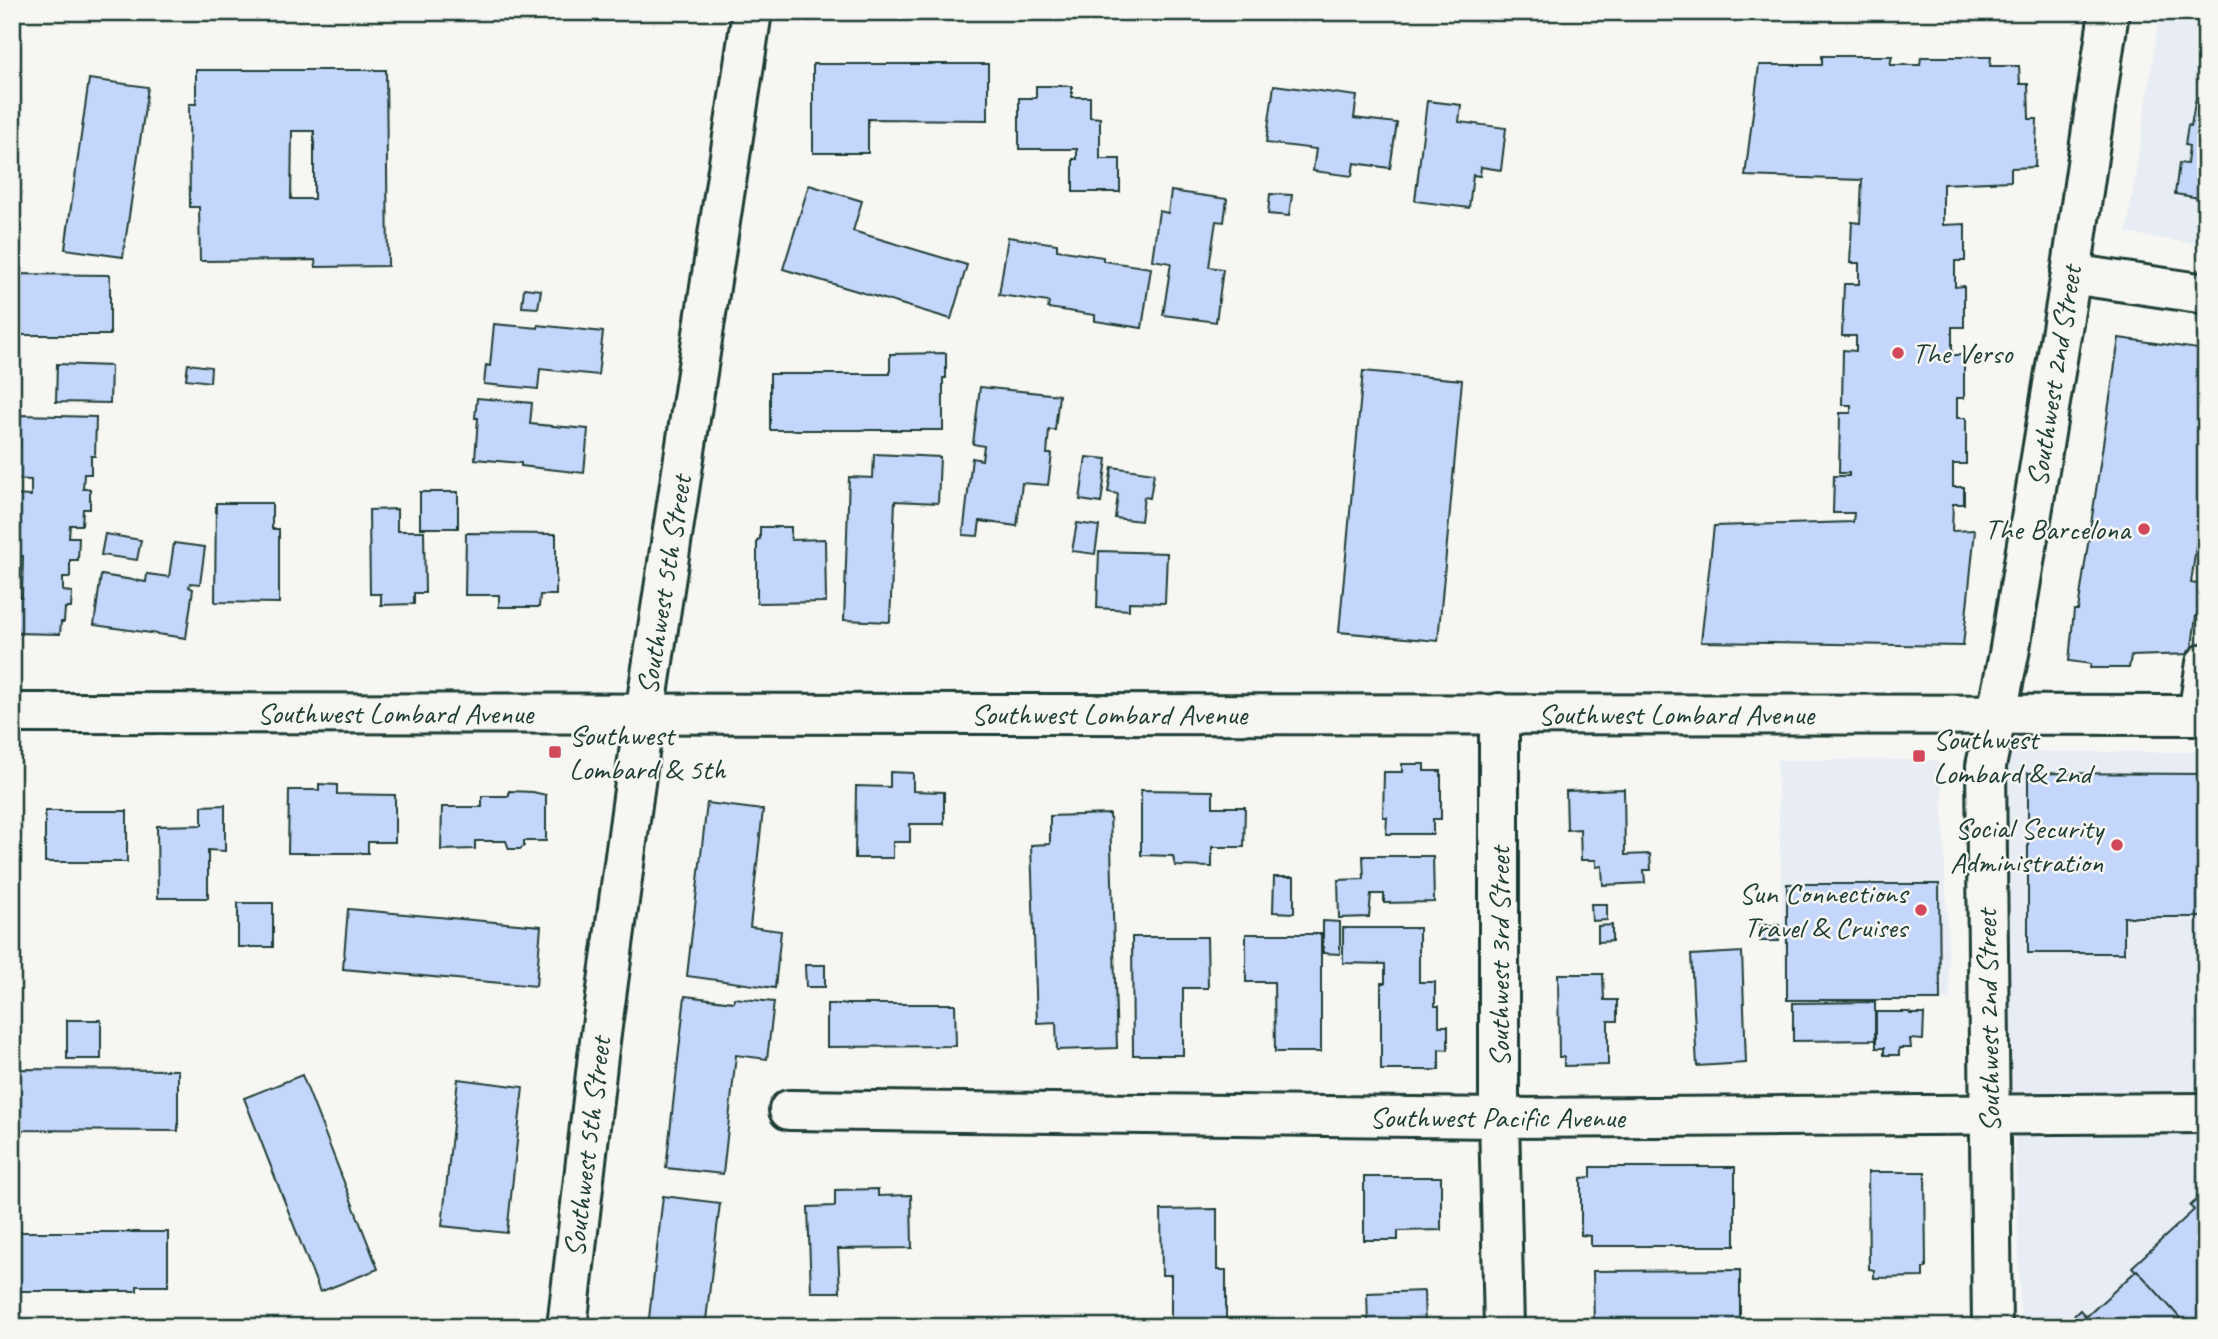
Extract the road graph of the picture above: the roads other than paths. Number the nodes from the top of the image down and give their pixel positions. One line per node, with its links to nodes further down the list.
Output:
1 (752, 12): 8 (street, Southwest 5th Street)
2 (2109, 12): 3 (street, Southwest 2nd Street)
3 (2071, 274): 4 (street); 9 (street, Southwest 2nd Street)
4 (2206, 294)
5 (2206, 663): 10 (street)
6 (12, 713): 8 (street, Southwest Lombard Avenue)
7 (1499, 713): 8 (street, Southwest Lombard Avenue); 9 (street, Southwest Lombard Avenue); 14 (street, Southwest 3rd Street)
8 (644, 714): 15 (street, Southwest 5th Street)
9 (1998, 714): 10 (street, Southwest Lombard Avenue); 13 (street, Southwest 2nd Street)
10 (2202, 715)
11 (789, 1110): 14 (street, Southwest Pacific Avenue)
12 (2206, 1113): 13 (street, Southwest Pacific Avenue)
13 (1989, 1114): 14 (street, Southwest Pacific Avenue); 17 (street, Southwest 2nd Street)
14 (1499, 1118): 16 (street, Southwest 3rd Street)
15 (567, 1327)
16 (1504, 1327)
17 (1992, 1327)

